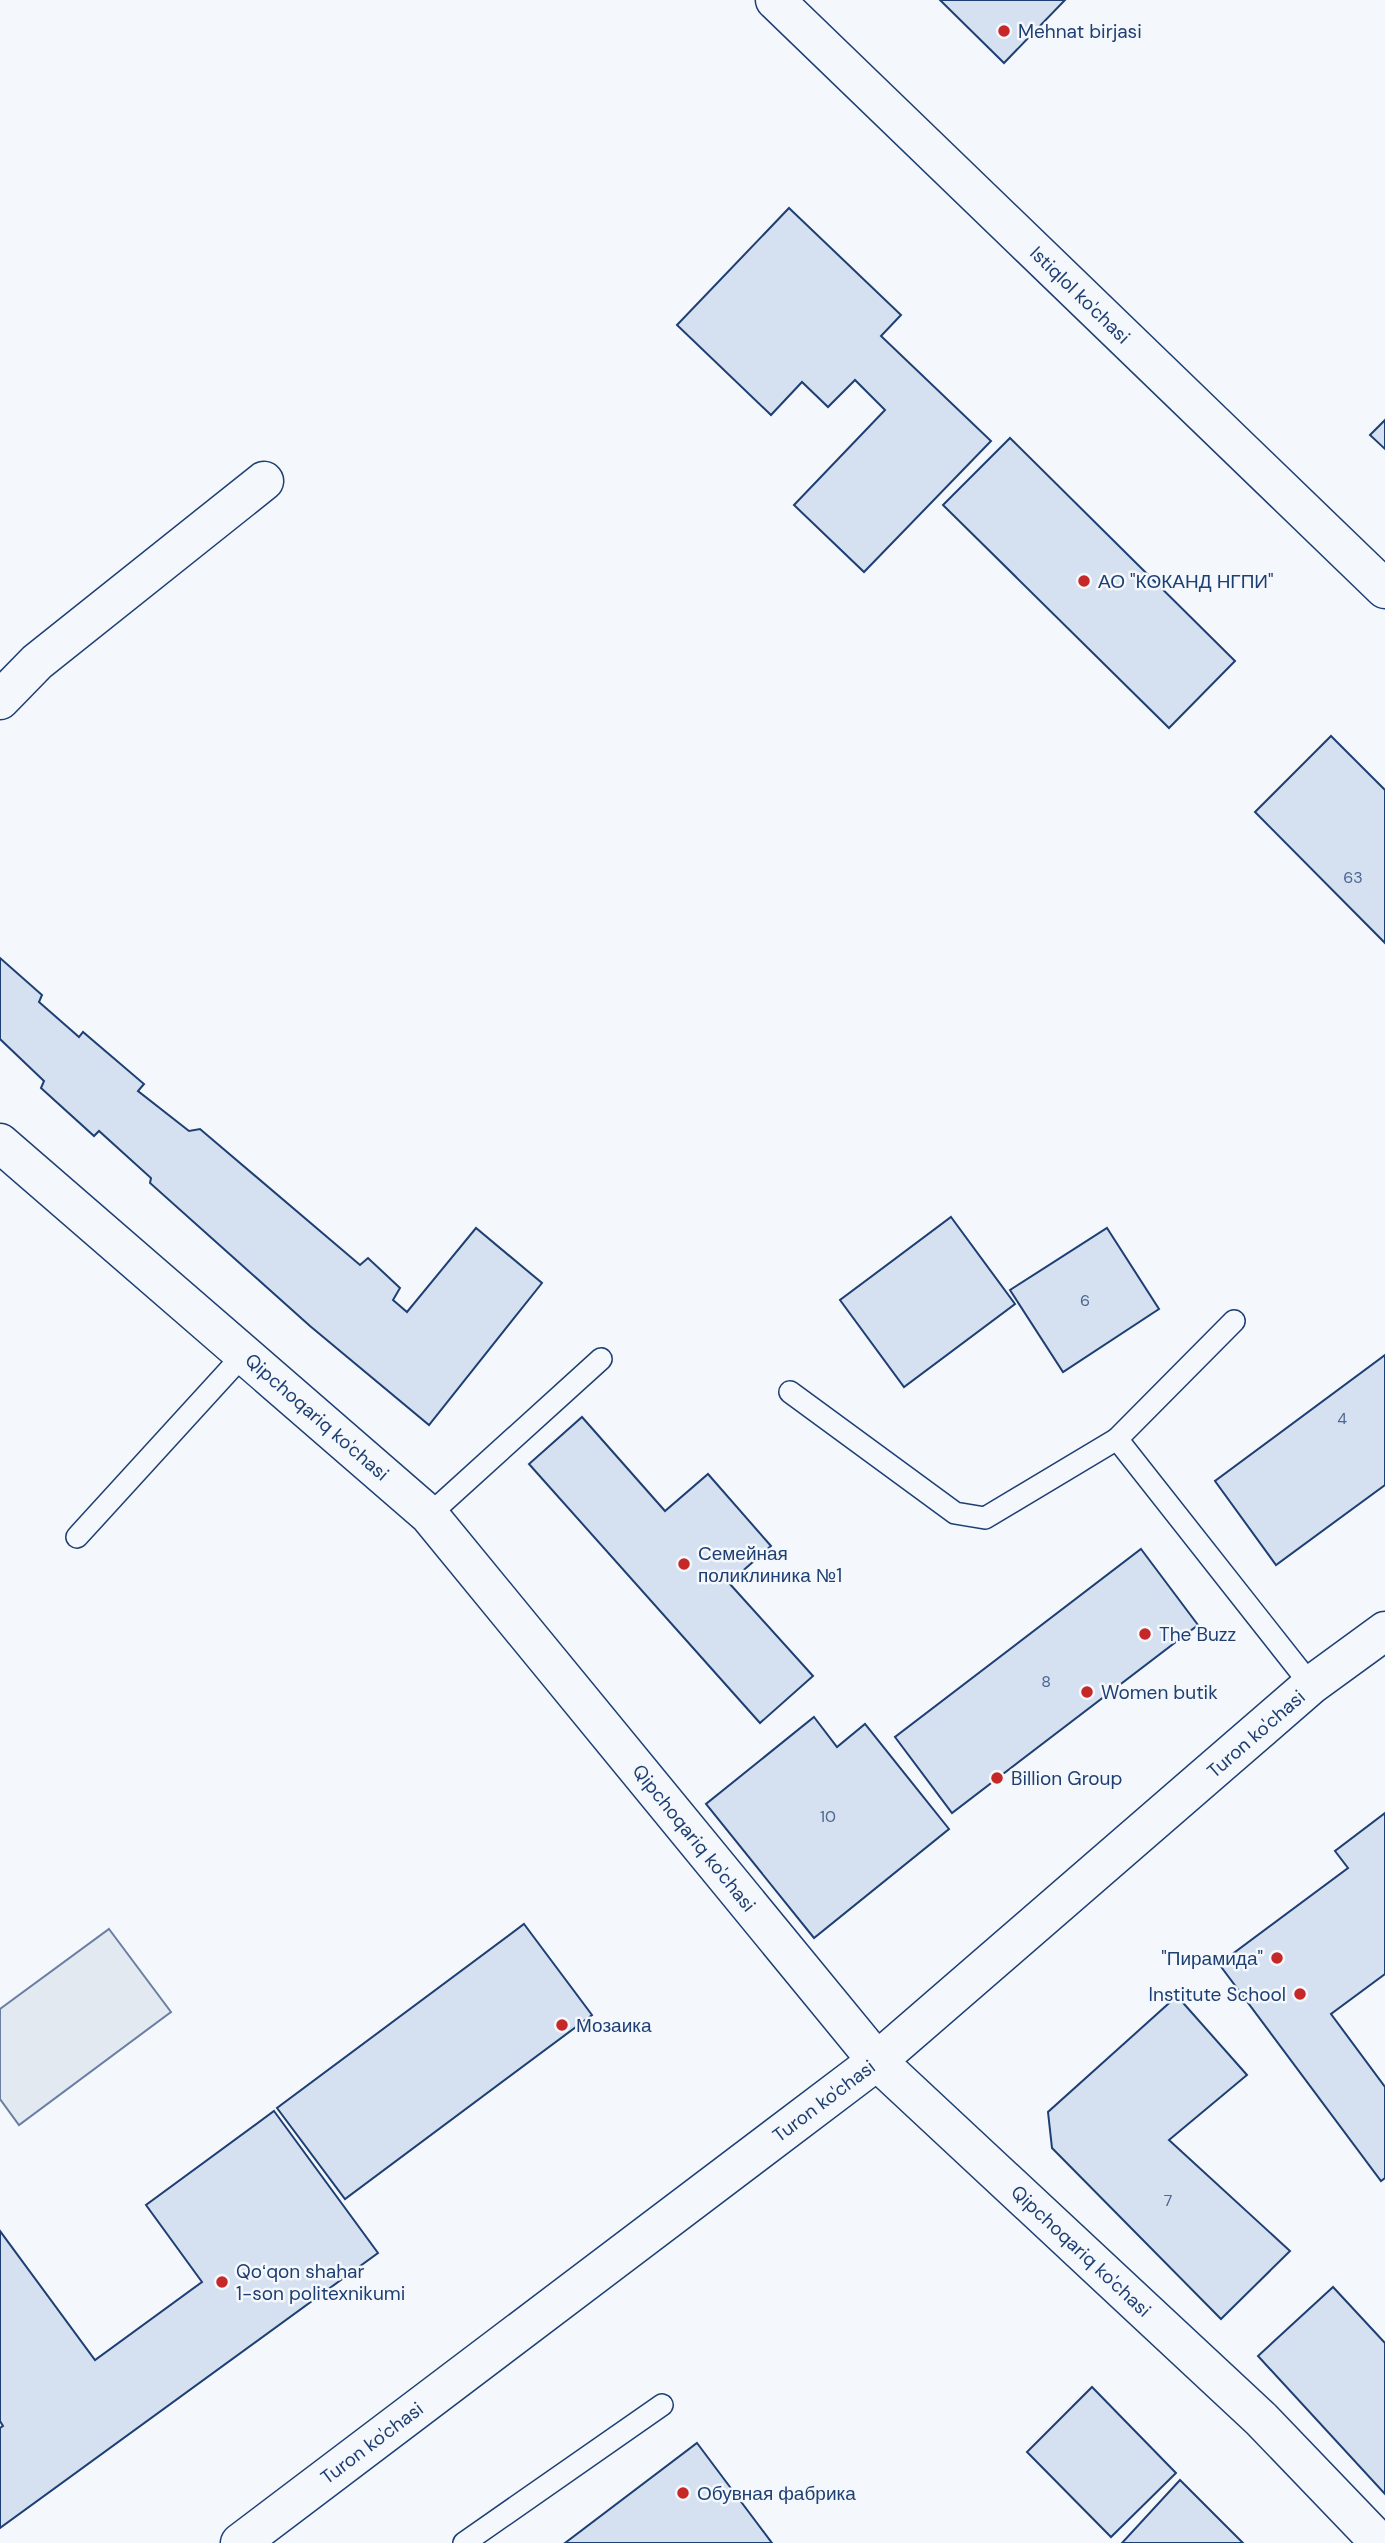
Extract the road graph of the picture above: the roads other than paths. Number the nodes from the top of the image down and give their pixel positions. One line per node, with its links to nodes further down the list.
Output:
1 (775, 0): 3 (street, Istiqlol ko'chasi)
2 (264, 481): 4 (street)
3 (1385, 589)
4 (0, 700)
5 (0, 1143): 7 (street, Qipchoqariq ko'chasi)
6 (1234, 1321): 10 (lane)
7 (245, 1353): 11 (street, Qipchoqariq ko'chasi); 12 (lane)
8 (601, 1359): 11 (lane)
9 (790, 1392): 10 (lane)
10 (1118, 1439): 14 (lane)
11 (429, 1515): 15 (street, Qipchoqariq ko'chasi)
12 (76, 1537)
13 (1385, 1631): 14 (street, Turon ko'chasi)
14 (1311, 1685): 15 (street, Turon ko'chasi)
15 (877, 2061): 17 (street, Turon ko'chasi); 19 (street, Qipchoqariq ko'chasi)
16 (662, 2405): 18 (lane)
17 (240, 2543)
18 (464, 2543)
19 (1380, 2543)

